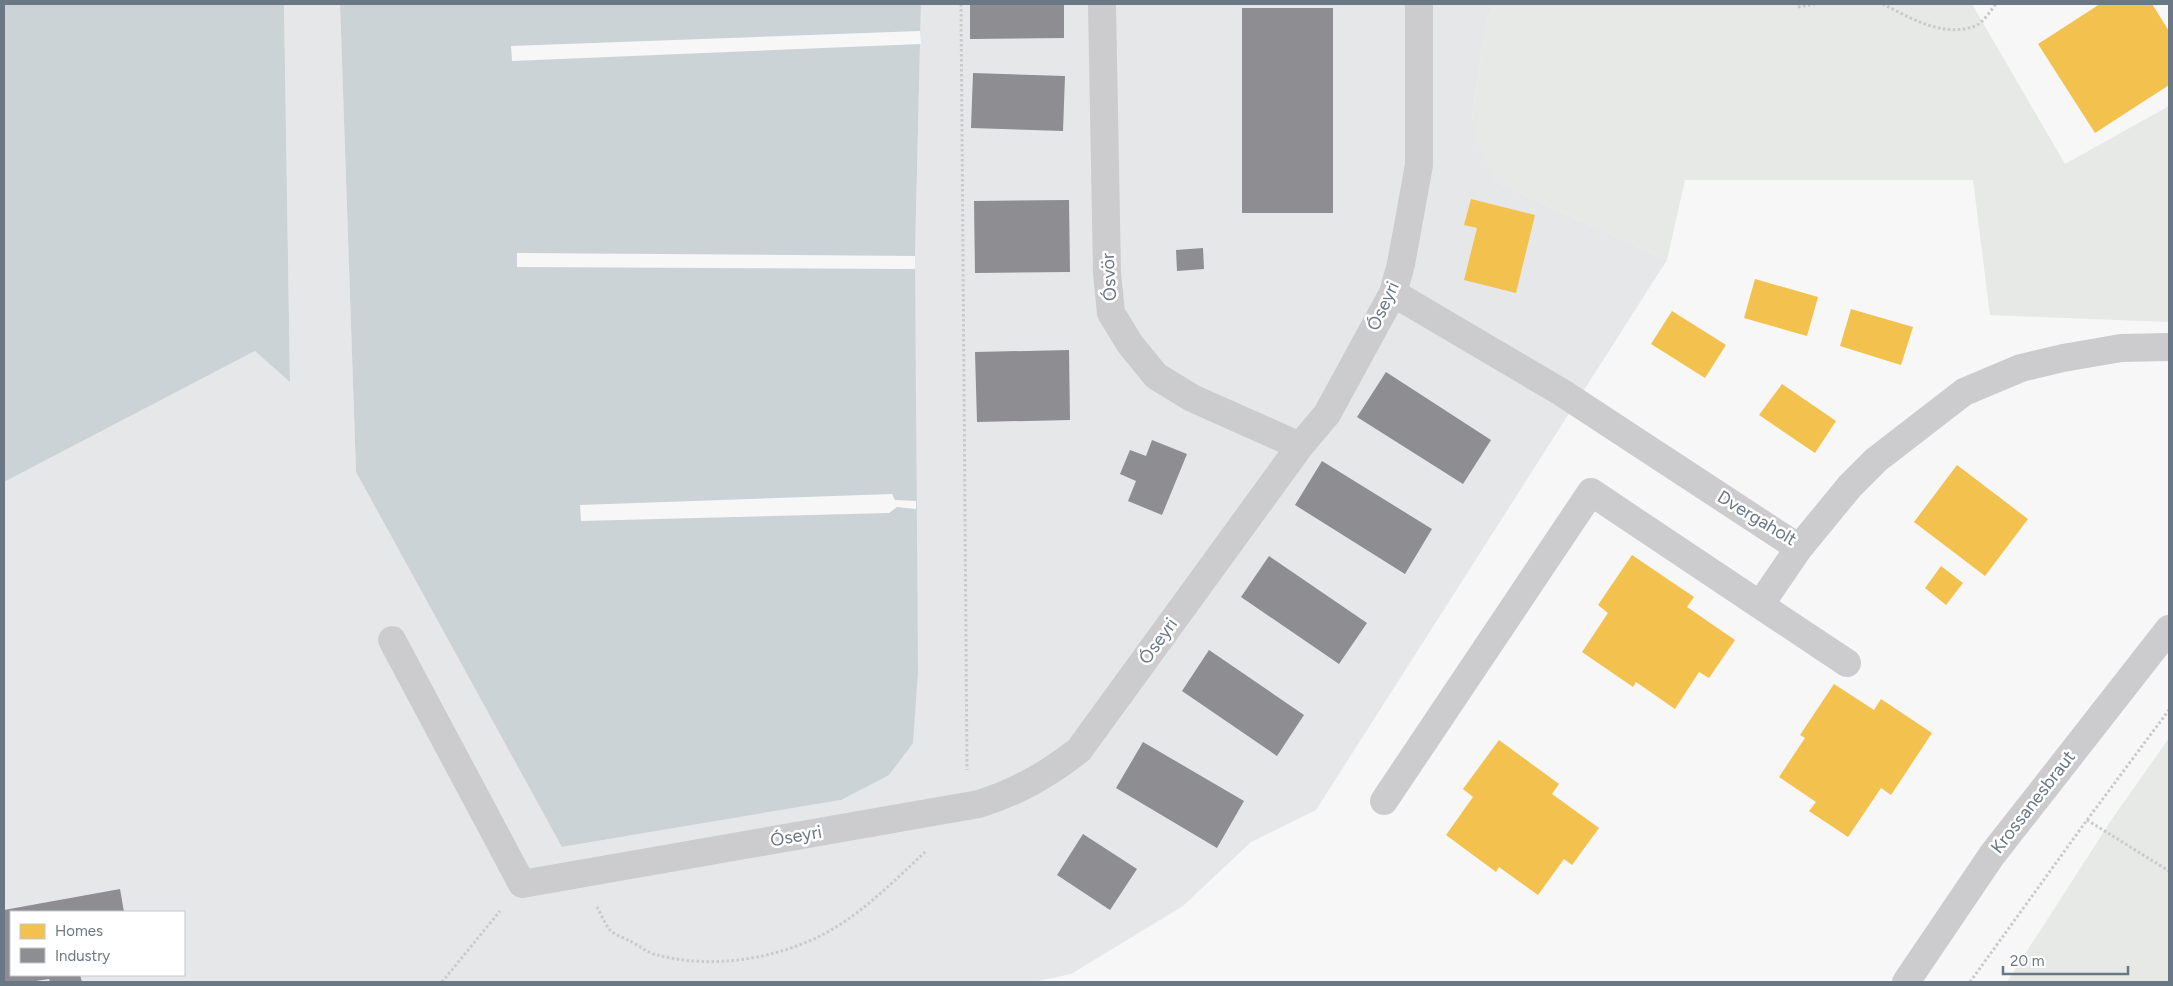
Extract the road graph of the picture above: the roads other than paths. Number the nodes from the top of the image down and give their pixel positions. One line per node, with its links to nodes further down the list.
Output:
1 (1102, 4): 5 (street, Ósvör)
2 (1419, 4): 3 (street, Óseyri)
3 (1393, 293): 5 (street, Óseyri); 6 (street, Dvergaholt)
4 (2169, 347): 6 (street, Dvergaholt)
5 (1300, 446): 9 (street, Óseyri)
6 (1799, 548): 7 (street)
7 (1760, 605): 10 (street); 11 (street)
8 (2169, 629): 12 (street, Krossanesbraut)
9 (392, 640)
10 (1848, 663)
11 (1384, 801)
12 (1906, 982)

